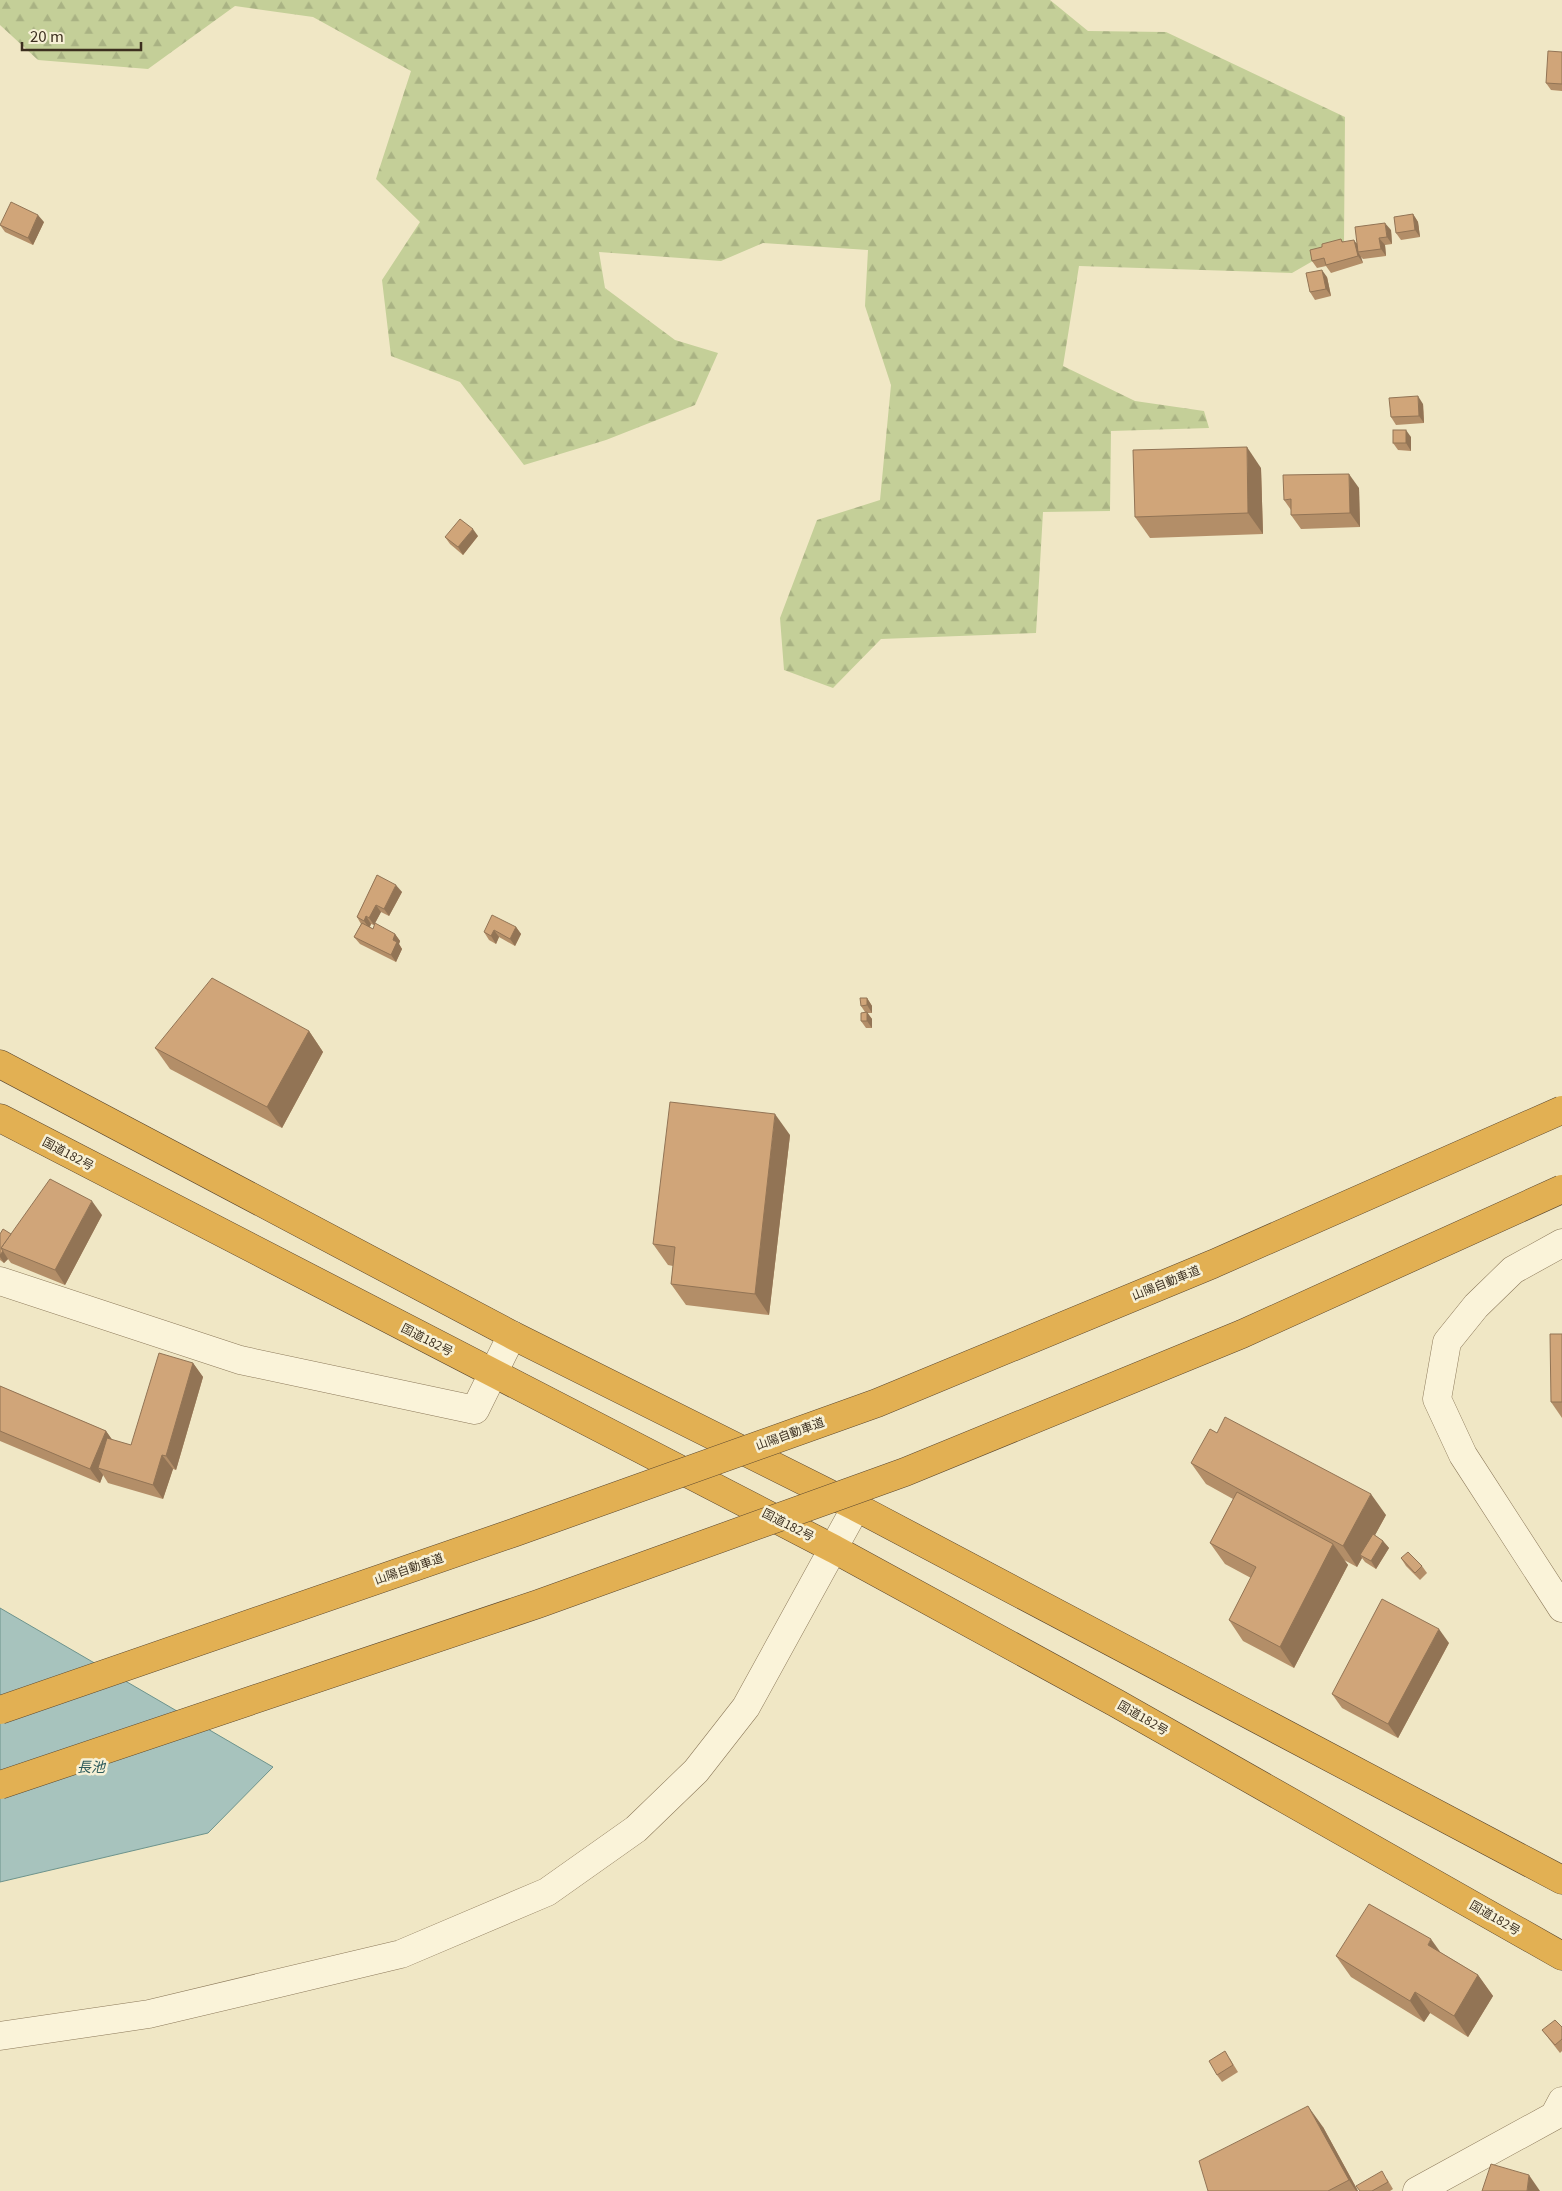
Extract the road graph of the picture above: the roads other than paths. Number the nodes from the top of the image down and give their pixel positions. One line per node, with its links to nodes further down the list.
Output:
1 (0, 1064): 7 (highway)
2 (1562, 1110): 12 (highway, 山陽自動車道, bridge)
3 (0, 1118): 8 (highway, 国道182号)
4 (1562, 1189): 13 (highway, bridge)
5 (1562, 1243): 11 (street)
6 (0, 1281): 8 (street)
7 (512, 1335): 8 (street); 9 (highway)
8 (494, 1374): 10 (highway, 国道182号)
9 (856, 1507): 10 (street); 14 (highway)
10 (834, 1549): 15 (highway, 国道182号); 16 (street)
11 (1562, 1608)
12 (0, 1710)
13 (0, 1786)
14 (1562, 1880)
15 (1562, 1956)
16 (0, 2036)
17 (1559, 2114): 18 (street)
18 (1417, 2191)

